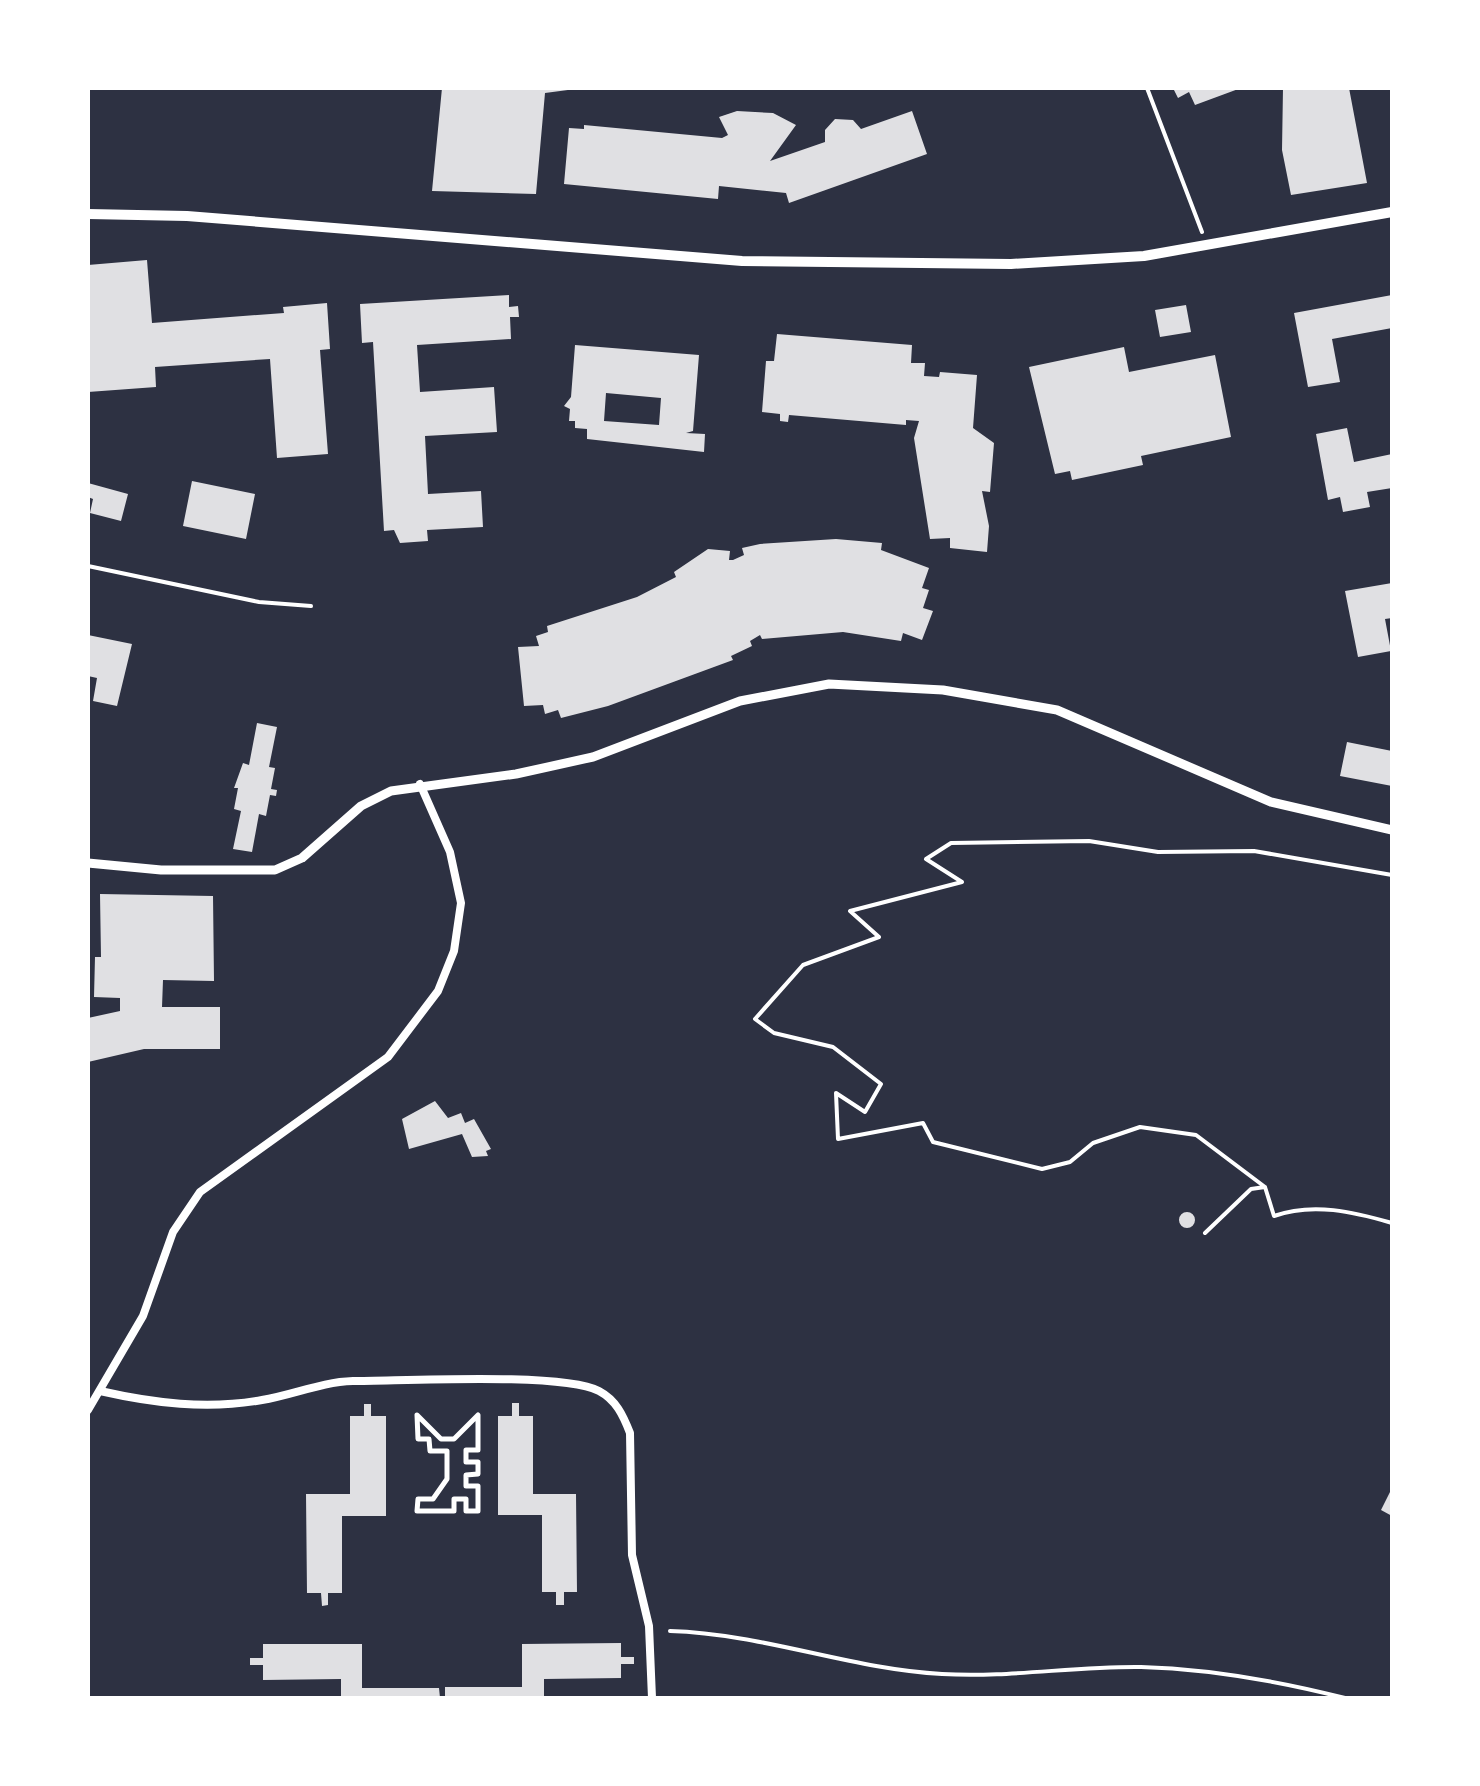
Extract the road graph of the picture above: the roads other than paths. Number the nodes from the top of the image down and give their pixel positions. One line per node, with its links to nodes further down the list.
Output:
1 (1392, 212): 2 (main road)
2 (88, 214)
3 (88, 566): 4 (lane)
4 (311, 606)
5 (420, 784): 6 (street); 7 (street); 8 (street)
6 (1392, 830)
7 (88, 863)
8 (100, 1391): 9 (street); 11 (street)
9 (88, 1410)
10 (478, 1415): 10 (street)
11 (652, 1698)

